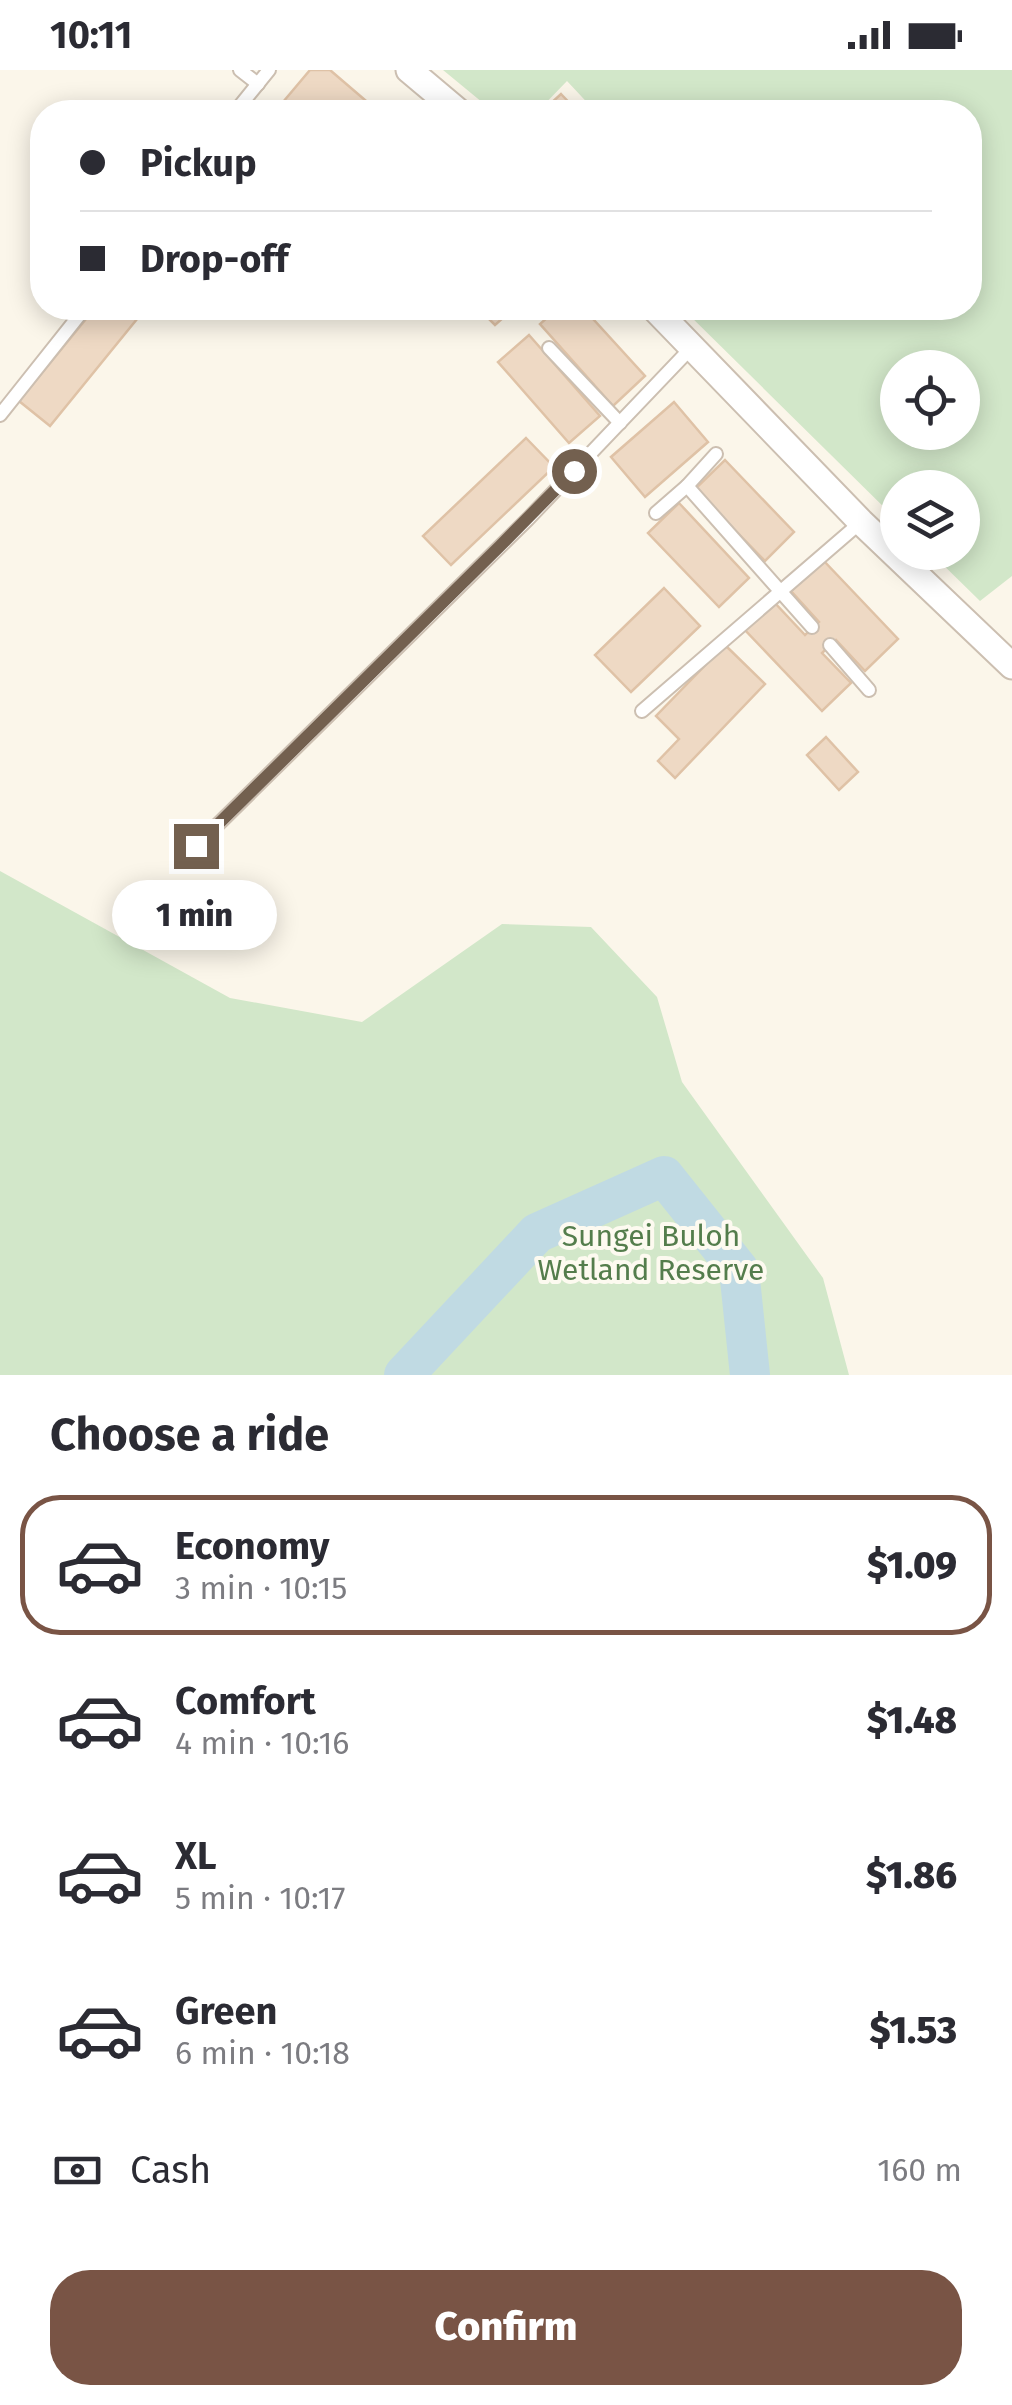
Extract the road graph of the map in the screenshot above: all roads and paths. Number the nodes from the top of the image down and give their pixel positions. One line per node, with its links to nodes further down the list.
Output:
1 (240, 70): 4 (lane)
2 (269, 70): 4 (lane)
3 (409, 70): 6 (street)
4 (258, 84): 5 (lane)
5 (245, 100)
6 (445, 100)
7 (76, 320): 11 (lane)
8 (666, 320): 9 (street)
9 (692, 347): 12 (lane); 16 (street)
10 (549, 348): 12 (lane)
11 (0, 415)
12 (620, 422): 23 (lane)
13 (716, 454): 14 (lane)
14 (687, 486): 15 (lane); 17 (lane)
15 (656, 513)
16 (861, 522): 17 (lane); 20 (street)
17 (781, 591): 18 (lane); 22 (lane)
18 (812, 627)
19 (830, 645): 21 (lane)
20 (1012, 666)
21 (869, 690)
22 (642, 711)
23 (196, 846)

